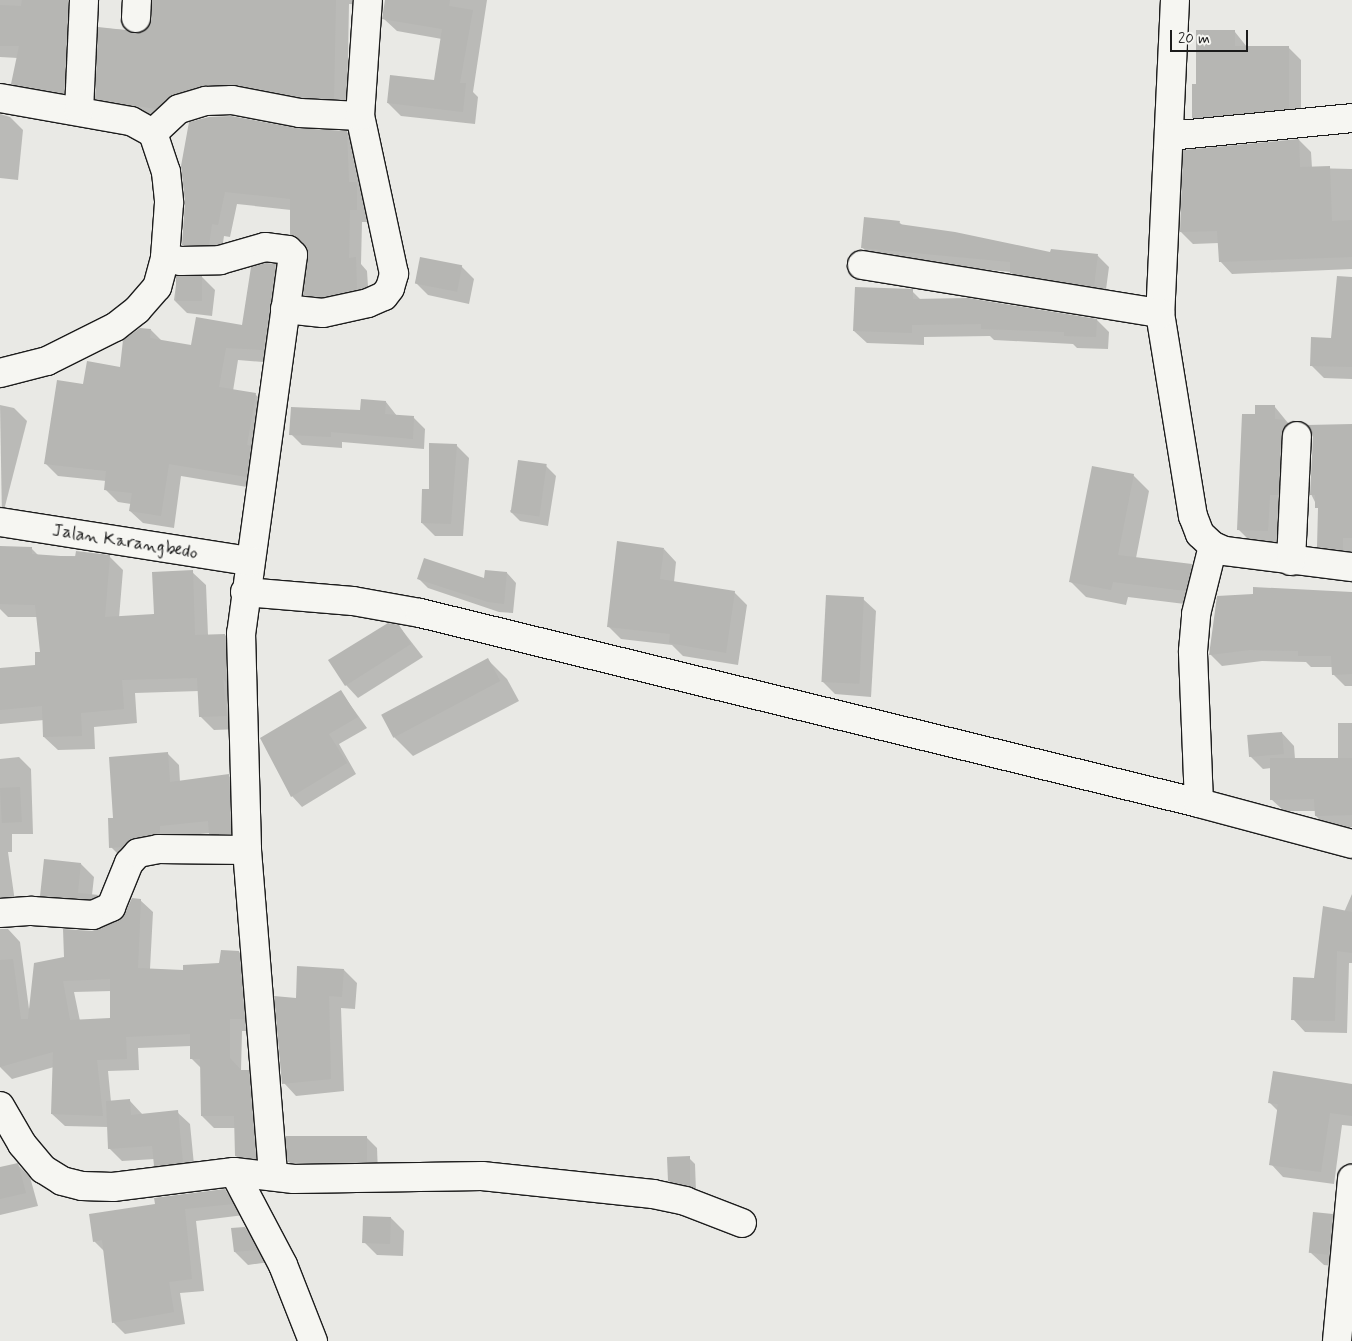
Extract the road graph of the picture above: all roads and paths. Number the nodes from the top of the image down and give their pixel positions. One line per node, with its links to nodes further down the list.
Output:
1 (84, 0): 5 (street)
2 (368, 0): 6 (street)
3 (1175, 0): 9 (street)
4 (0, 98): 5 (street)
5 (79, 111): 8 (street)
6 (360, 116): 8 (street); 12 (street)
7 (1352, 118): 9 (street)
8 (153, 133): 10 (street)
9 (1168, 136): 13 (street)
10 (165, 258): 12 (street); 14 (street)
11 (862, 265): 13 (street)
12 (285, 309): 18 (street)
13 (1160, 314): 17 (street)
14 (0, 373)
15 (1297, 436): 19 (street)
16 (0, 522): 18 (street, Jalan Karangbedo)
17 (1213, 546): 19 (street); 22 (street)
18 (250, 561): 21 (street)
19 (1291, 561): 20 (street)
20 (1352, 567)
21 (245, 592): 22 (street); 24 (street)
22 (1199, 803): 23 (street)
23 (1352, 844)
24 (247, 850): 25 (street); 28 (street)
25 (0, 913)
26 (0, 1106): 27 (street)
27 (234, 1172): 28 (street); 31 (street)
28 (273, 1176): 30 (street)
29 (1352, 1179): 32 (street)
30 (742, 1222)
31 (313, 1341)
32 (1337, 1341)

